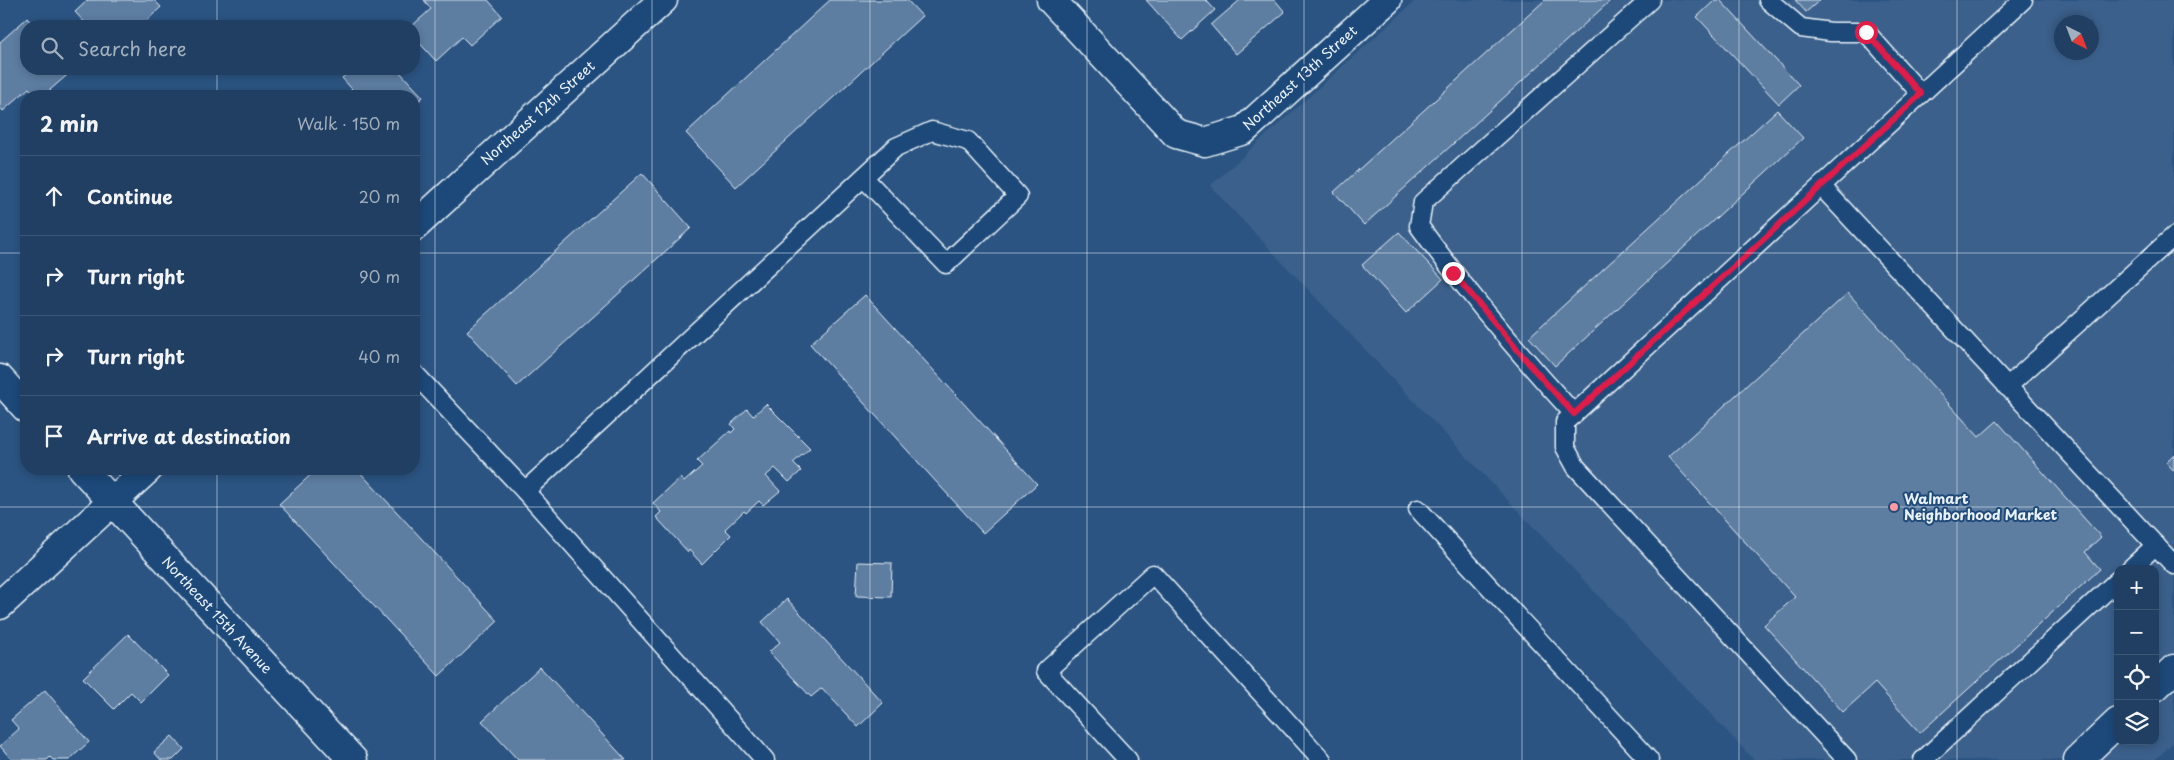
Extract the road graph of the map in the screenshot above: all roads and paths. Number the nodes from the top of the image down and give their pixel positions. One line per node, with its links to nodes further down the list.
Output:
1 (663, 0): 10 (street, Northeast 12th Street)
2 (1051, 0): 3 (street, Northeast 13th Street)
3 (1386, 0)
4 (1650, 0): 16 (lane)
5 (1768, 0): 7 (lane)
6 (2023, 0): 7 (lane)
7 (1921, 94): 9 (lane)
8 (864, 178): 8 (lane); 19 (lane)
9 (1821, 186): 14 (lane); 16 (lane)
10 (420, 222)
11 (2174, 236): 14 (lane)
12 (0, 379): 15 (street)
13 (420, 379): 19 (lane)
14 (2007, 386): 22 (lane)
15 (20, 401)
16 (1574, 414): 35 (lane)
17 (87, 475): 20 (street, Northeast 15th Avenue)
18 (141, 475): 20 (street)
19 (525, 491): 32 (lane)
20 (112, 502): 26 (street); 31 (street, Northeast 15th Avenue)
21 (1418, 509): 34 (lane)
22 (2156, 545): 23 (lane); 24 (lane)
23 (2134, 565)
24 (2174, 565)
25 (2114, 584): 36 (lane)
26 (0, 605)
27 (2174, 669): 28 (street)
28 (2159, 683)
29 (2114, 726): 37 (street)
30 (1318, 759): 33 (lane)
31 (353, 760)
32 (765, 760)
33 (1128, 760)
34 (1649, 760)
35 (1847, 760)
36 (1923, 760)
37 (2078, 760)

